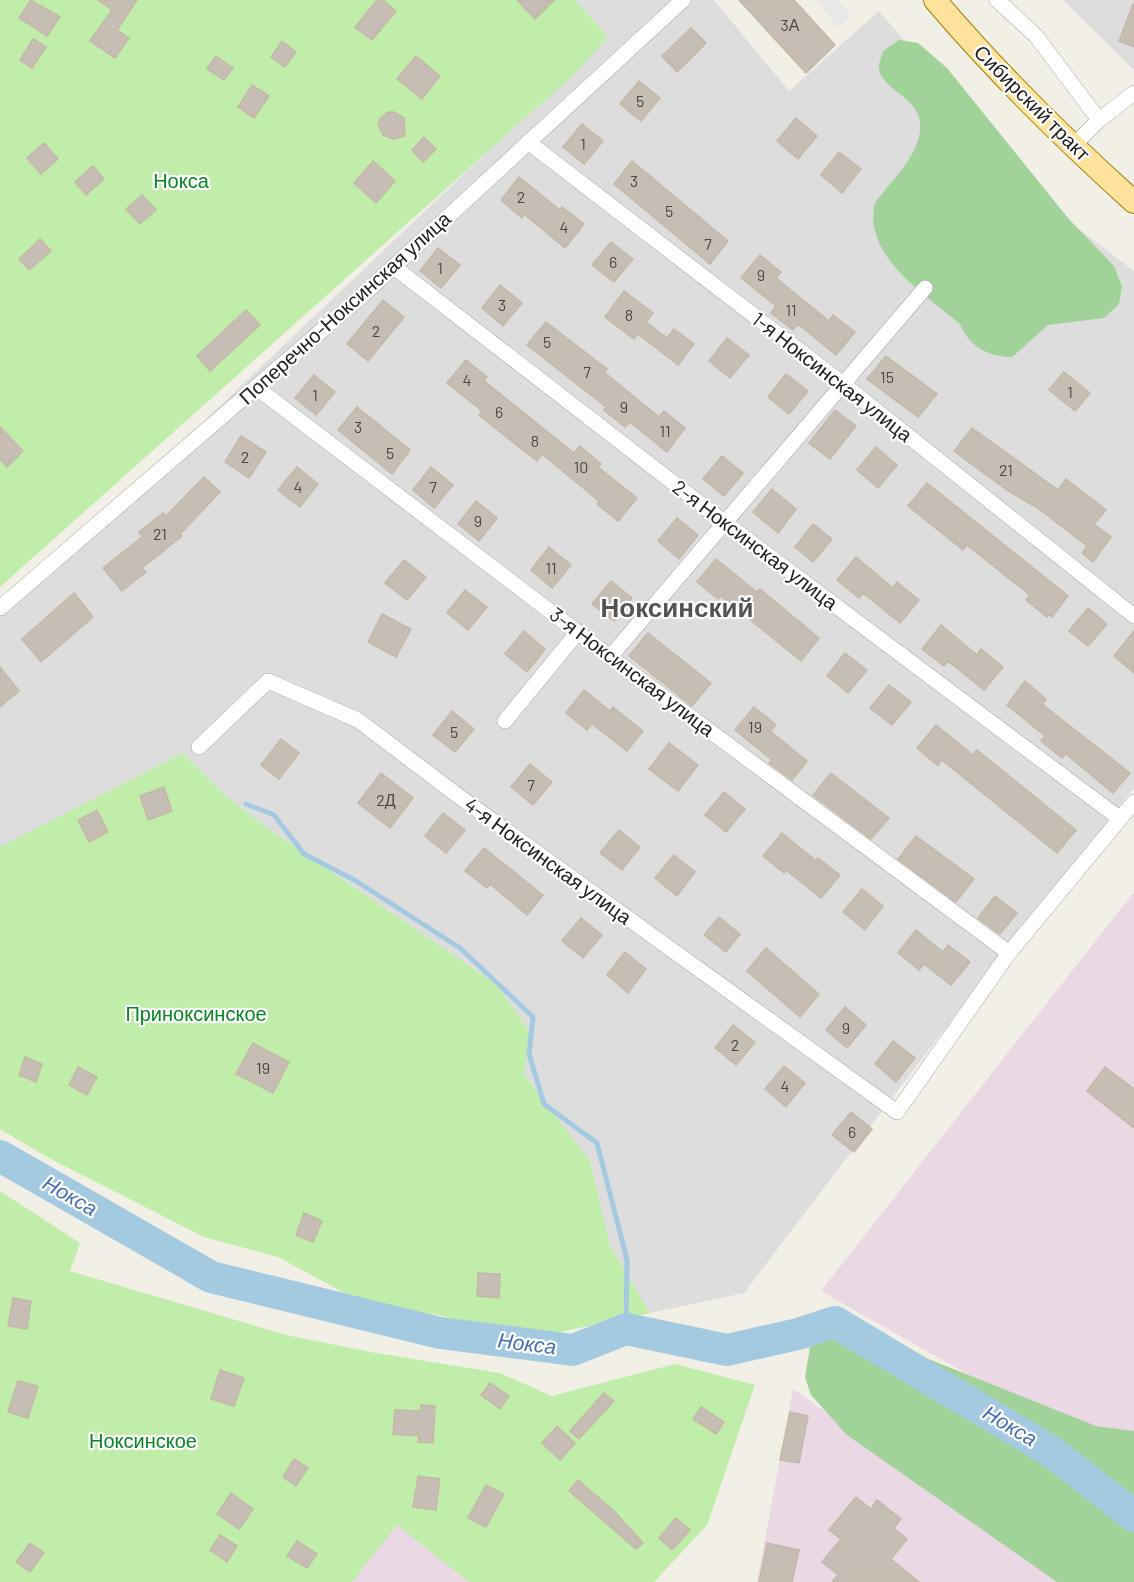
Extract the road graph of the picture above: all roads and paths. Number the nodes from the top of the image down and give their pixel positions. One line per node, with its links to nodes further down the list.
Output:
1 (683, 0): 6 (street, Поперечно-Ноксинская улица)
2 (935, 0): 7 (main road, Сибирский тракт)
3 (997, 0): 5 (street)
4 (1134, 93): 5 (street)
5 (1099, 120): 7 (street)
6 (528, 142): 9 (street, Поперечно-Ноксинская улица); 11 (street, 1-я Ноксинская улица)
7 (1073, 146): 8 (main road, Сибирский тракт)
8 (1134, 202)
9 (394, 267): 12 (street, Поперечно-Ноксинская улица); 13 (street, 2-я Ноксинская улица)
10 (925, 288): 11 (street)
11 (843, 384): 13 (street); 15 (street, 1-я Ноксинская улица)
12 (257, 388): 14 (street, Поперечно-Ноксинская улица); 16 (street, 3-я Ноксинская улица)
13 (724, 522): 17 (street); 21 (street, 2-я Ноксинская улица)
14 (0, 608)
15 (1134, 616)
16 (578, 632): 17 (street, 3-я Ноксинская улица); 18 (street)
17 (610, 657): 22 (street, 3-я Ноксинская улица)
18 (505, 721)
19 (200, 747): 22 (street, 4-я Ноксинская улица)
20 (1134, 802): 21 (street)
21 (1119, 818): 22 (street)
22 (1009, 953)

